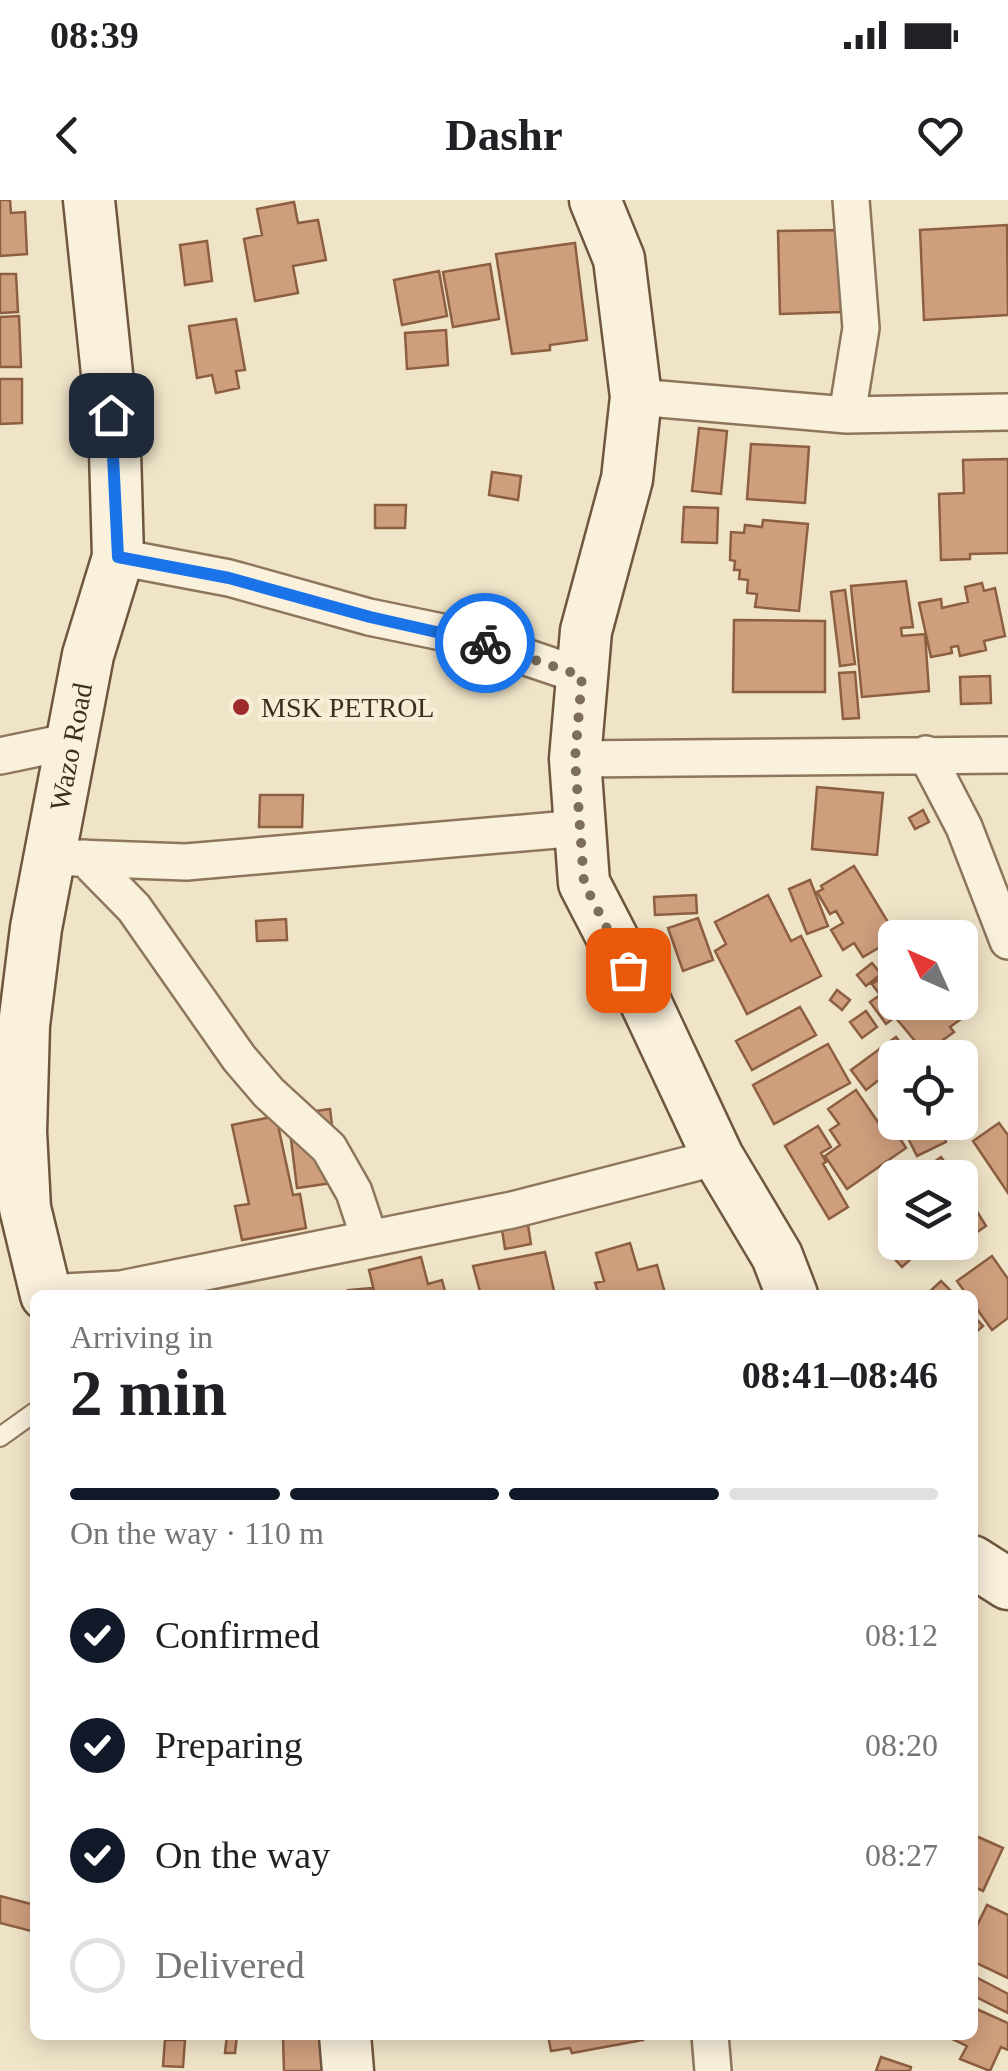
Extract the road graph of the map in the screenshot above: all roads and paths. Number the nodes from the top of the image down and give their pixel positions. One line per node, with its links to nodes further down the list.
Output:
1 (89, 200): 7 (street, Wazo Road)
2 (595, 200): 4 (street)
3 (851, 200): 6 (street)
4 (636, 397): 6 (street); 8 (street)
5 (1008, 412): 6 (street)
6 (847, 415)
7 (118, 557): 8 (street); 9 (street, Wazo Road)
8 (582, 676): 13 (street)
9 (72, 740): 12 (street); 15 (street, Wazo Road)
10 (926, 754): 11 (street); 13 (street); 16 (street)
11 (1008, 754)
12 (0, 756)
13 (575, 759): 14 (street)
14 (580, 828): 15 (street); 17 (street)
15 (67, 858): 18 (street); 19 (street, Wazo Road)
16 (1008, 941)
17 (718, 1157): 18 (street); 21 (street)
18 (370, 1238): 20 (street)
19 (45, 1290)
20 (107, 1290)
21 (790, 1290)
22 (30, 1415): 23 (lane)
23 (0, 1436)
24 (978, 1565): 25 (street)
25 (1008, 1584)
26 (345, 2040): 28 (street)
27 (710, 2040): 29 (street)
28 (348, 2071)
29 (713, 2071)

